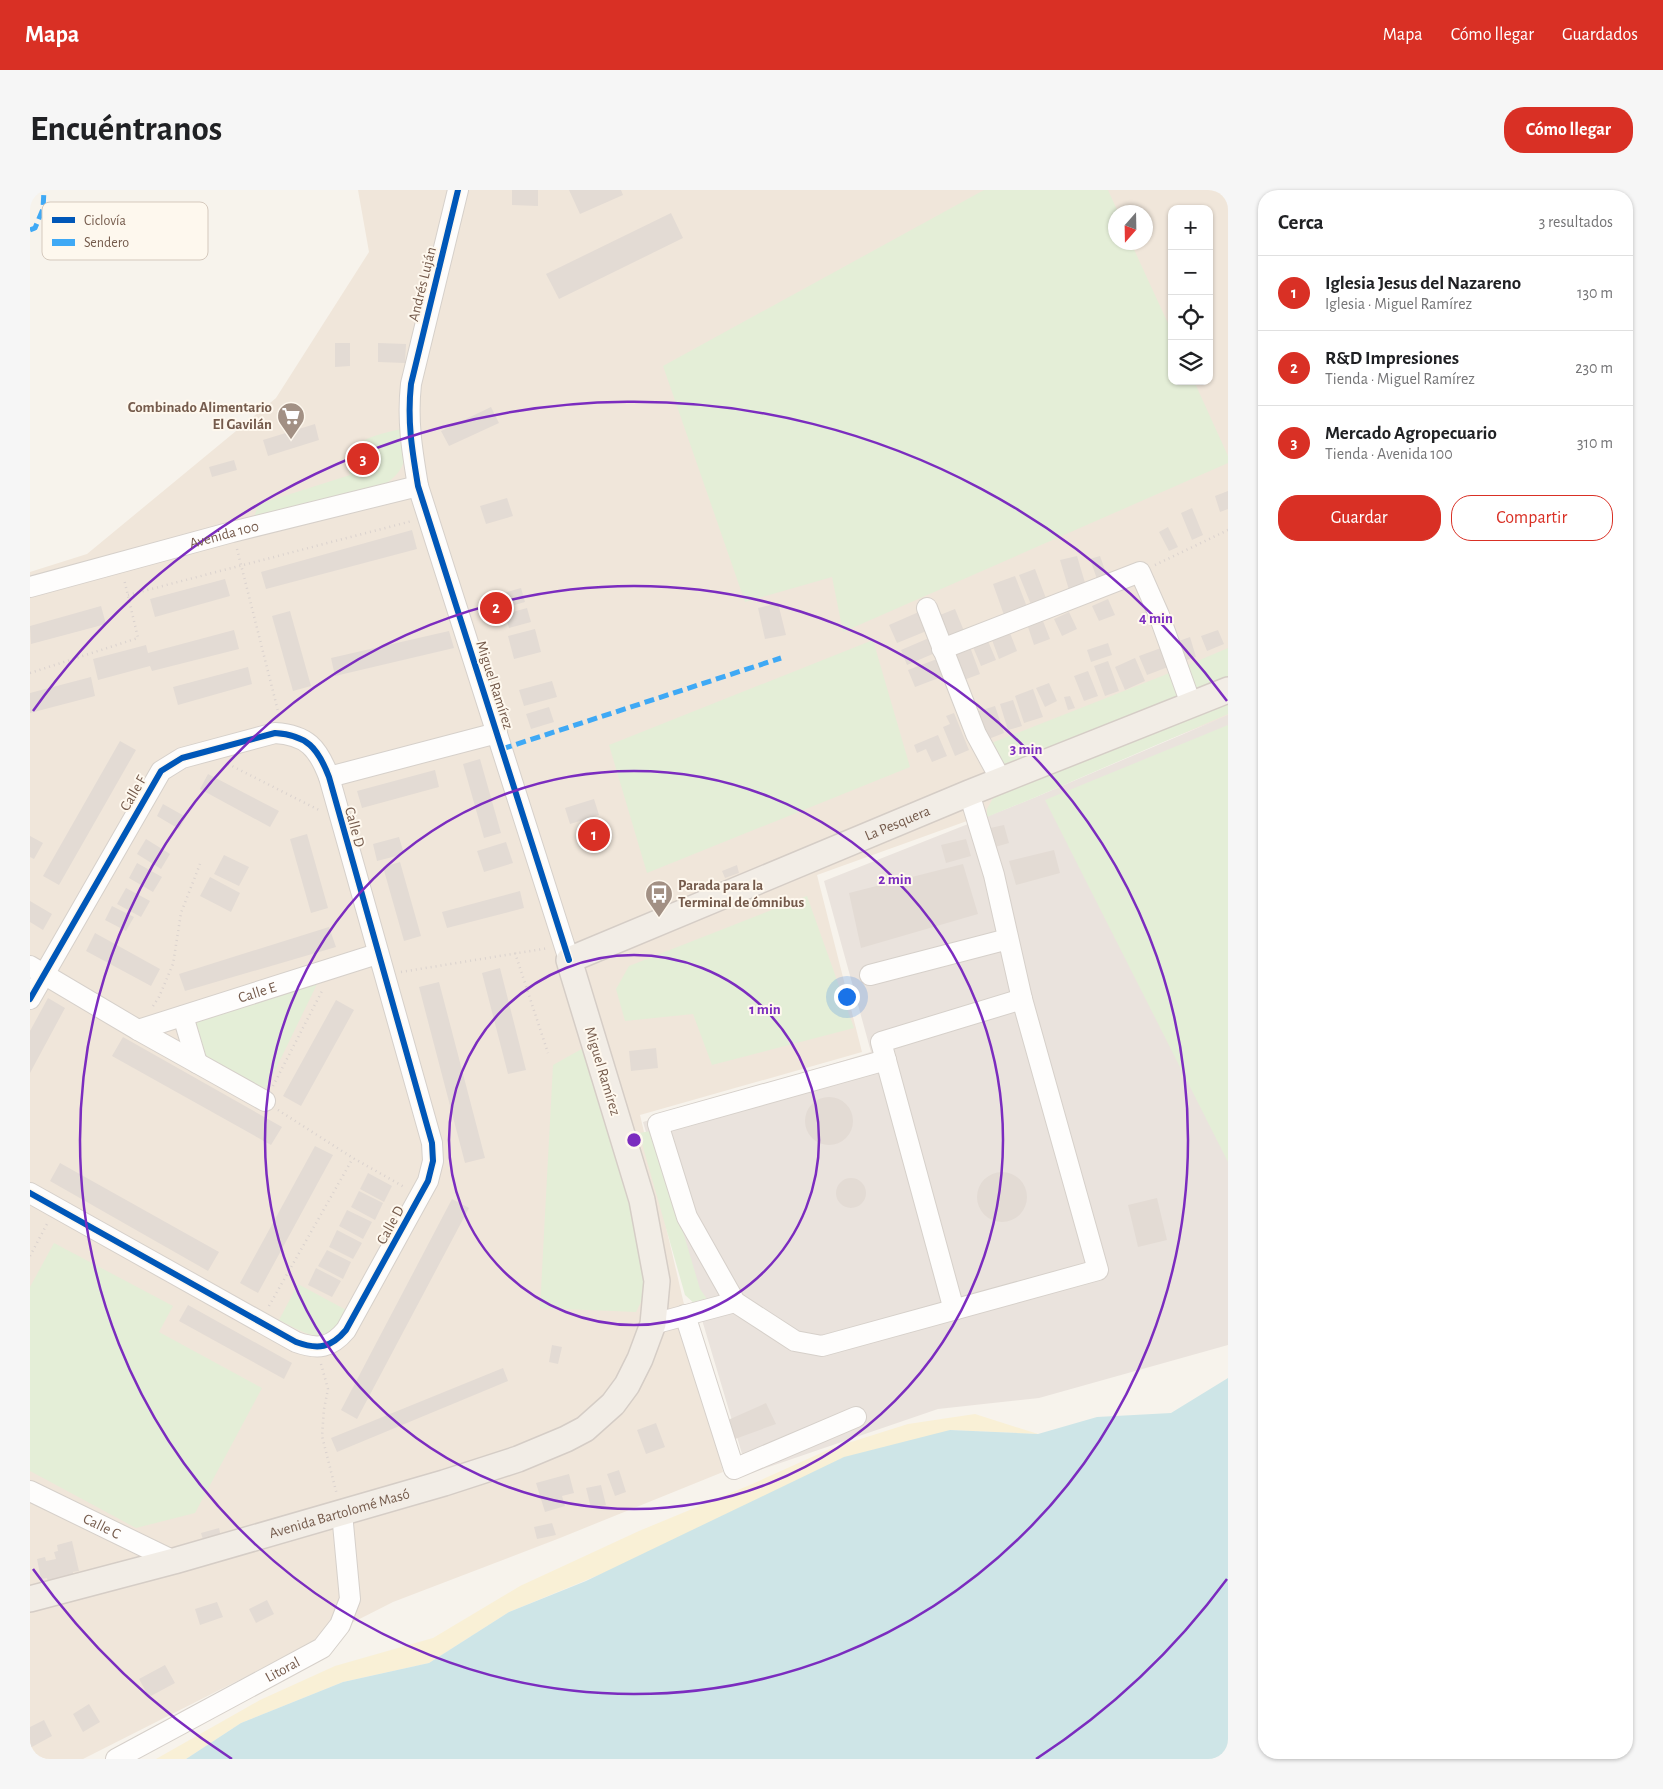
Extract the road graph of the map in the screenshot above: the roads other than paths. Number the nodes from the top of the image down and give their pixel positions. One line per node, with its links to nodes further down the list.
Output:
1 (458, 190): 2 (street, Andrés Luján)
2 (411, 384): 3 (street, Miguel Ramírez)
3 (418, 486): 4 (street, Avenida 100); 9 (street, Miguel Ramírez)
4 (30, 587)
5 (928, 608): 6 (street)
6 (942, 649): 8 (street); 11 (street)
7 (1228, 690): 8 (main road, La Pesquera)
8 (1191, 704): 11 (main road, La Pesquera)
9 (497, 733): 10 (street); 14 (street, Miguel Ramírez)
10 (329, 777): 15 (street, Calle D); 16 (street, Calle F)
11 (1001, 780): 12 (main road, La Pesquera)
12 (969, 793): 13 (street); 14 (main road, La Pesquera)
13 (1008, 938): 17 (street); 19 (street)
14 (567, 953): 29 (main road, Miguel Ramírez)
15 (377, 954): 20 (street, Calle E); 25 (street, Calle D)
16 (37, 970): 18 (street, Calle F); 21 (street)
17 (870, 975)
18 (30, 999)
19 (1022, 999): 22 (street); 27 (street)
20 (183, 1016): 21 (street, Calle E); 23 (street)
21 (138, 1030): 23 (street)
22 (886, 1060): 26 (street); 27 (street)
23 (197, 1063): 24 (street)
24 (265, 1102)
25 (30, 1193)
26 (735, 1302): 27 (street); 28 (street)
27 (954, 1310)
28 (685, 1315): 29 (street); 31 (street)
29 (653, 1324): 30 (main road, Miguel Ramírez)
30 (626, 1385): 33 (main road, Avenida Bartolomé Masó)
31 (856, 1417)
32 (30, 1491): 34 (street, Calle C)
33 (342, 1513): 34 (main road, Avenida Bartolomé Masó); 36 (street, Litoral)
34 (174, 1562): 35 (main road, Avenida Bartolomé Masó)
35 (30, 1600)
36 (116, 1759)

